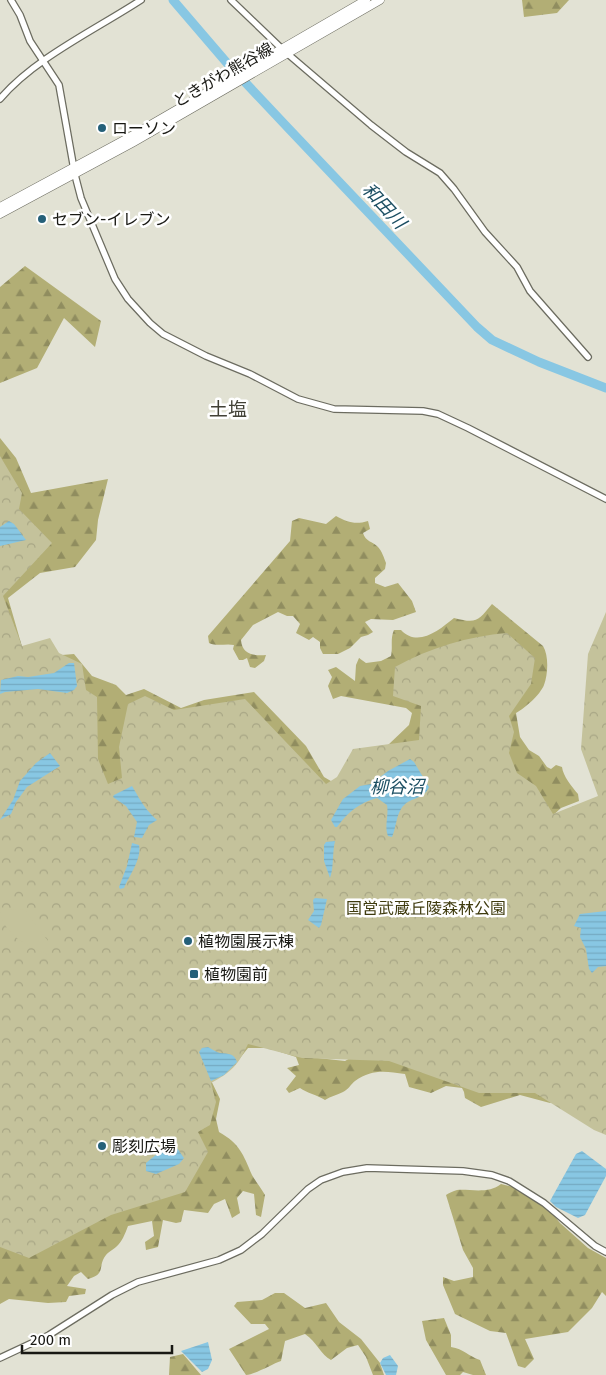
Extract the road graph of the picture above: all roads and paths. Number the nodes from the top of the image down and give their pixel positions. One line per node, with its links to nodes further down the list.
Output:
1 (10, 0): 7 (street)
2 (141, 0): 7 (street)
3 (232, 0): 6 (street)
4 (366, 0): 6 (main road, ときがわ熊谷線)
5 (380, 0): 6 (main road, ときがわ熊谷線)
6 (285, 51): 9 (main road, ときがわ熊谷線); 12 (street)
7 (44, 60): 8 (street); 9 (street)
8 (0, 100)
9 (75, 171): 10 (main road, ときがわ熊谷線); 11 (main road, ときがわ熊谷線); 13 (street)
10 (0, 207)
11 (0, 214)
12 (588, 358)
13 (606, 499)
14 (606, 1252): 15 (street)
15 (0, 1358)

